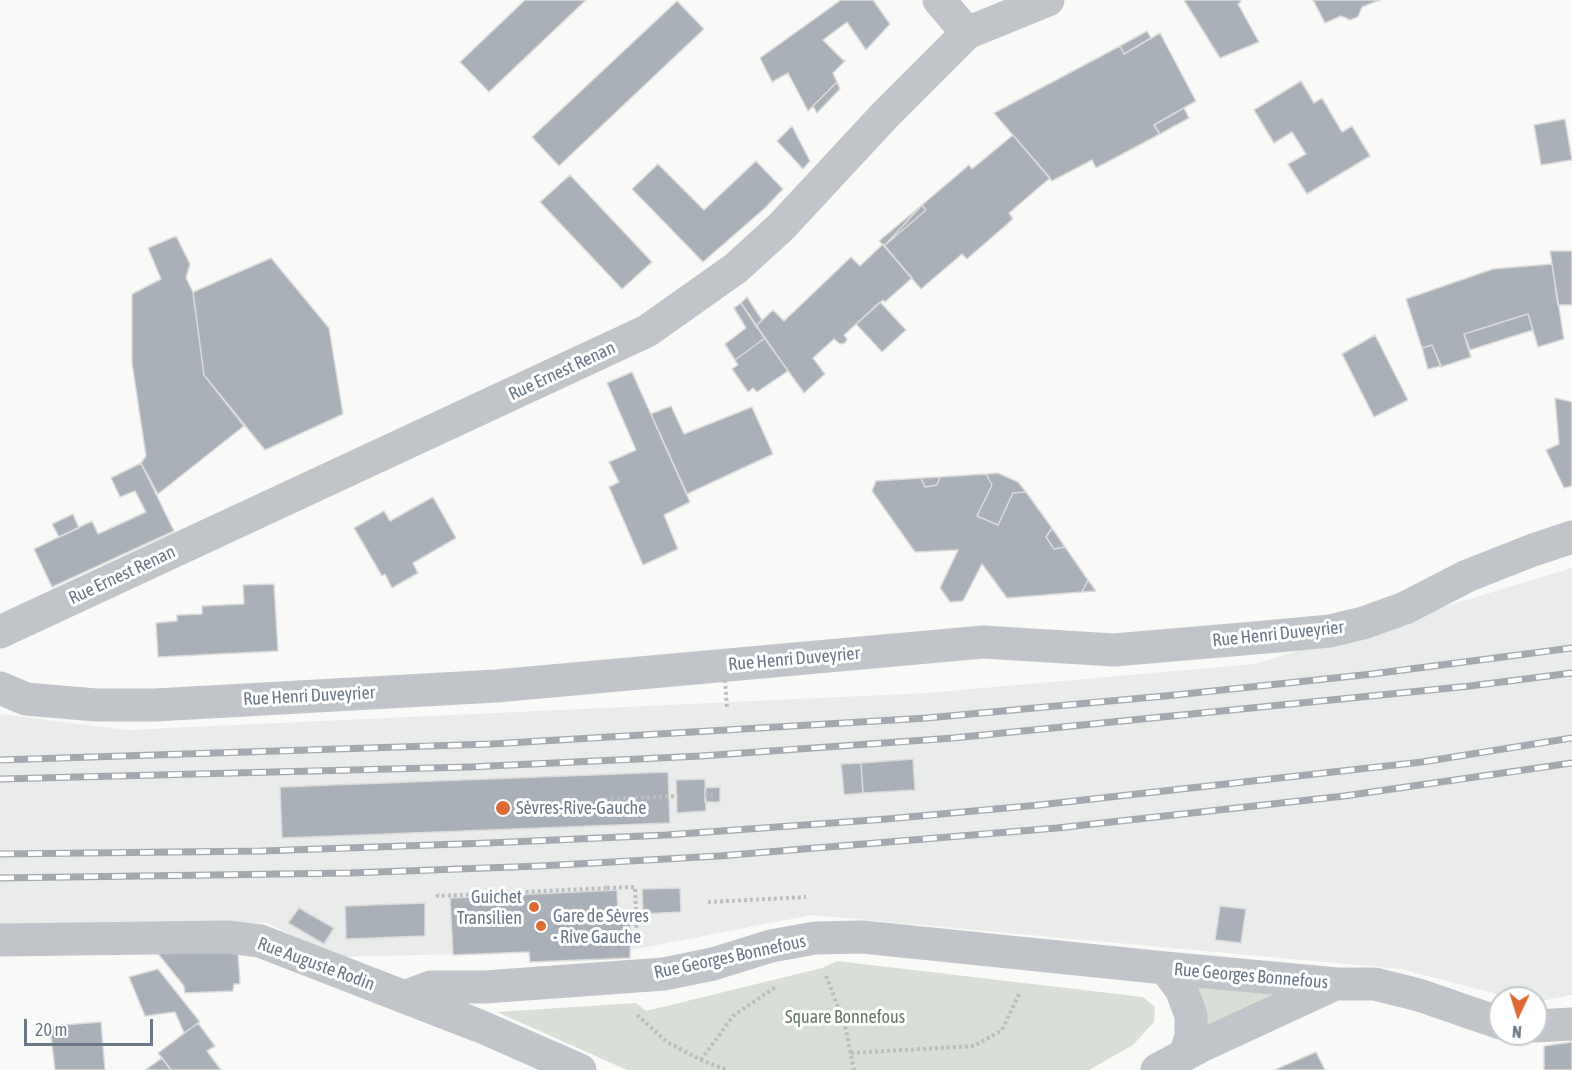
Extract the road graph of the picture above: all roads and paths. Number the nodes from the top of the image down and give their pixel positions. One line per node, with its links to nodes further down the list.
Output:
1 (939, 0): 3 (street)
2 (1048, 0): 3 (street, Rue Ernest Renan)
3 (967, 33): 5 (street, Rue Ernest Renan)
4 (1572, 537): 7 (street, Rue Henri Duveyrier)
5 (0, 632)
6 (725, 680): 8 (path, bridge)
7 (0, 688)
8 (727, 708)
9 (705, 795): 10 (path)
10 (712, 795)
11 (679, 796): 12 (path)
12 (605, 799)
13 (438, 894): 22 (path)
14 (813, 897): 15 (path)
15 (708, 903)
16 (631, 920): 17 (path)
17 (602, 922)
18 (0, 940): 24 (street, Rue Auguste Rodin)
19 (1037, 956): 21 (street, Rue Georges Bonnefous); 22 (street, Rue Georges Bonnefous); 29 (path)
20 (822, 968): 29 (path)
21 (1165, 968): 23 (street, Rue Georges Bonnefous); 31 (street, Rue Georges Bonnefous)
22 (618, 977): 24 (street, Rue Georges Bonnefous); 30 (path)
23 (1337, 984): 26 (street, Rue Georges Bonnefous); 31 (street, Rue Georges Bonnefous)
24 (404, 997): 32 (street, Rue Auguste Rodin)
25 (734, 1016): 30 (path)
26 (1488, 1019)
27 (1572, 1024): 28 (street)
28 (1548, 1025)
29 (851, 1053): 34 (path)
30 (701, 1060): 33 (path)
31 (1171, 1062)
32 (580, 1070)
33 (728, 1070)
34 (854, 1070)

